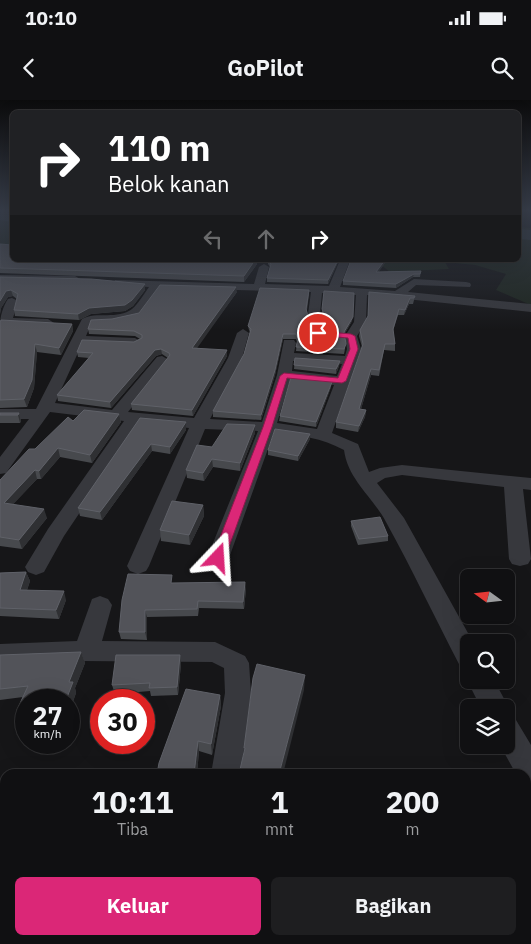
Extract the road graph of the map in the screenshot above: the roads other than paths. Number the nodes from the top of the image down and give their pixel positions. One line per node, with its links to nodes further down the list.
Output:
1 (344, 262): 10 (street)
2 (264, 267): 8 (street)
3 (0, 278): 4 (street)
4 (83, 280)
5 (109, 281): 6 (street)
6 (156, 285): 8 (street); 16 (street)
7 (466, 285): 12 (street)
8 (259, 286): 9 (street)
9 (317, 289): 10 (street); 18 (street)
10 (333, 290): 11 (street)
11 (362, 292): 12 (street); 18 (street)
12 (398, 294): 14 (street)
13 (12, 301): 15 (street)
14 (531, 308)
15 (3, 320): 16 (street)
16 (74, 329): 19 (street); 24 (street)
17 (243, 334): 27 (street)
18 (351, 336): 21 (street)
19 (135, 342)
20 (162, 360): 26 (street)
21 (350, 360): 22 (street); 23 (street)
22 (284, 376): 23 (street); 28 (street)
23 (342, 381): 29 (street)
24 (42, 411): 25 (street); 26 (street); 30 (street)
25 (0, 414)
26 (126, 416): 27 (street); 36 (street)
27 (199, 424): 28 (street); 35 (street)
28 (268, 427): 29 (street); 33 (street)
29 (324, 435): 31 (street)
30 (0, 469)
31 (366, 482): 32 (street); 38 (street)
32 (522, 484): 34 (street)
33 (218, 558)
34 (520, 560)
35 (138, 566)
36 (36, 567)
37 (100, 604): 39 (street)
38 (460, 643)
39 (86, 652): 40 (street); 42 (street)
40 (0, 654)
41 (515, 745): 43 (street)
42 (227, 769)
43 (529, 769)

